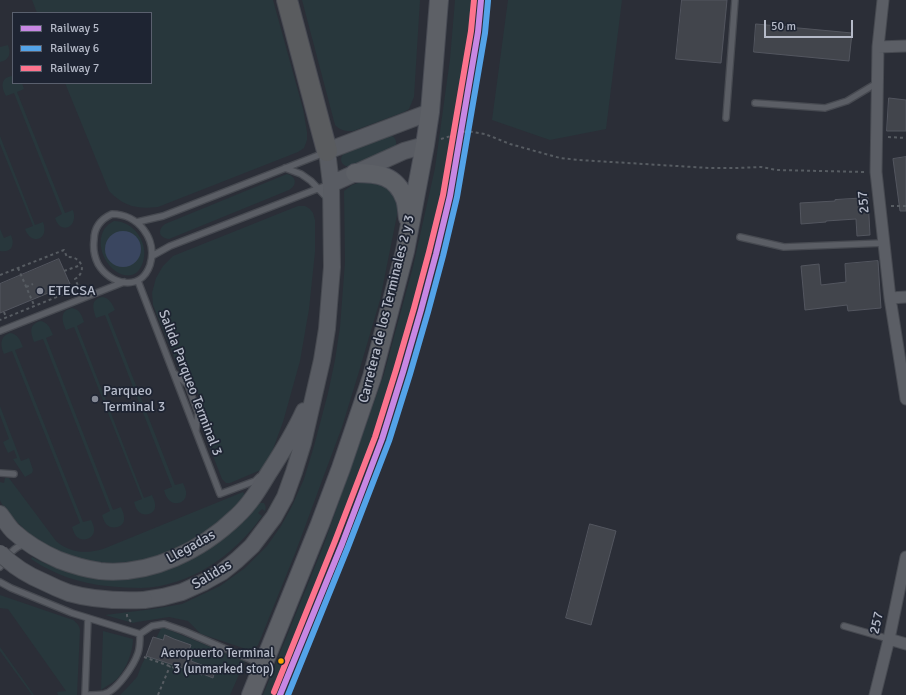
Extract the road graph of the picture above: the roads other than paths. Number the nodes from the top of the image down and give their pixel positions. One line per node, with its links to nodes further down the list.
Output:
1 (287, 0): 12 (highway)
2 (439, 0): 9 (main road, Carretera de los Terminales 2 y 3)
3 (735, 0): 10 (lane)
4 (883, 0): 6 (street, 257)
5 (906, 46): 6 (street)
6 (878, 47): 7 (street, 257)
7 (877, 83): 8 (lane); 19 (street, 257)
8 (755, 103)
9 (430, 112): 11 (main road, Carretera de los Terminales 2 y 3); 12 (main road)
10 (726, 118)
11 (425, 145): 14 (main road); 17 (main road, Carretera de los Terminales 2 y 3)
12 (327, 151): 13 (lane); 15 (main road)
13 (285, 168): 15 (lane); 16 (lane)
14 (355, 173): 15 (main road); 17 (main road)
15 (325, 186): 20 (lane); 27 (main road)
16 (137, 222): 20 (lane); 22 (lane)
17 (409, 228): 45 (main road, Carretera de los Terminales 2 y 3)
18 (740, 238): 19 (lane)
19 (884, 244): 23 (street, 257)
20 (152, 256): 21 (lane)
21 (138, 281): 22 (lane); 26 (lane, Salida Parqueo Terminal 3)
22 (124, 282): 25 (lane)
23 (890, 298): 24 (street); 28 (street, 257)
24 (906, 298)
25 (0, 331)
26 (173, 373): 29 (lane, Salida Parqueo Terminal 3); 29 (lane)
27 (318, 380): 30 (main road, Llegadas); 36 (main road, Salidas, bridge)
28 (906, 399)
29 (196, 430): 30 (lane, Salida Parqueo Terminal 3)
30 (274, 465): 35 (main road, Llegadas)
31 (0, 473): 32 (lane)
32 (14, 474)
33 (0, 514): 34 (main road, Llegadas)
34 (12, 537): 35 (main road, Llegadas); 36 (lane)
35 (29, 543): 36 (lane)
36 (6, 552): 38 (lane)
37 (906, 557): 43 (street, 257)
38 (0, 567)
39 (0, 582): 40 (lane)
40 (88, 618): 42 (lane); 46 (lane)
41 (844, 626): 43 (lane)
42 (140, 634): 45 (lane); 46 (lane)
43 (889, 639): 44 (street); 48 (street, 257)
44 (906, 644)
45 (264, 665): 47 (main road, Carretera de los Terminales 2 y 3)
46 (85, 695)
47 (251, 695)
48 (875, 695)

